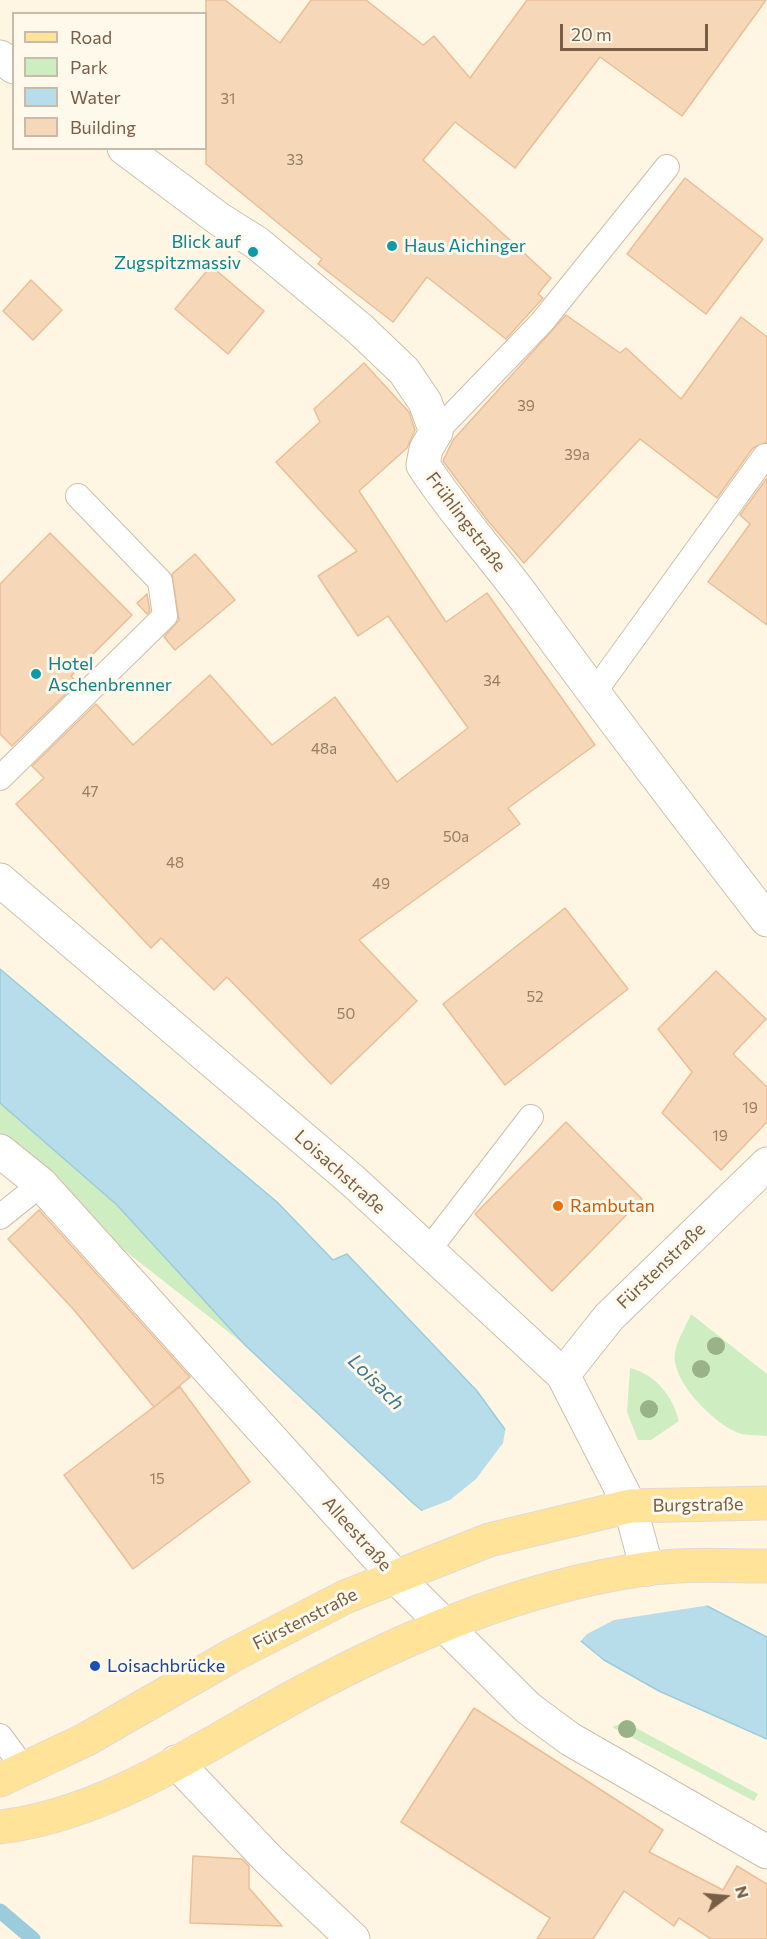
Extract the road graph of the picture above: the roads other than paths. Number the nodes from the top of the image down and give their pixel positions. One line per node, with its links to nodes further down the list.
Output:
1 (127, 150): 3 (street)
2 (667, 167): 3 (lane)
3 (436, 432): 6 (street, Frühlingstraße)
4 (767, 458): 6 (lane)
5 (78, 496): 7 (lane)
6 (592, 694): 9 (street, Frühlingstraße)
7 (0, 778)
8 (0, 880): 15 (street, Loisachstraße)
9 (767, 920)
10 (531, 1117): 15 (lane)
11 (0, 1151): 13 (street, Alleestraße)
12 (767, 1164): 16 (street, Fürstenstraße)
13 (41, 1184): 14 (lane); 21 (street, Alleestraße)
14 (0, 1217)
15 (427, 1252): 16 (street, Loisachstraße)
16 (563, 1375): 18 (street, Loisachstraße)
17 (767, 1503): 18 (main road, Burgstraße)
18 (630, 1506): 20 (street, Loisachstraße); 21 (main road, Fürstenstraße)
19 (767, 1566): 20 (main road)
20 (646, 1569): 22 (main road)
21 (394, 1575): 22 (street, Alleestraße); 25 (main road, Fürstenstraße)
22 (444, 1624): 24 (main road); 27 (street, Alleestraße)
23 (0, 1736): 25 (lane)
24 (176, 1761): 26 (main road); 28 (street)
25 (12, 1775)
26 (0, 1827)
27 (767, 1852)
28 (353, 1939)

